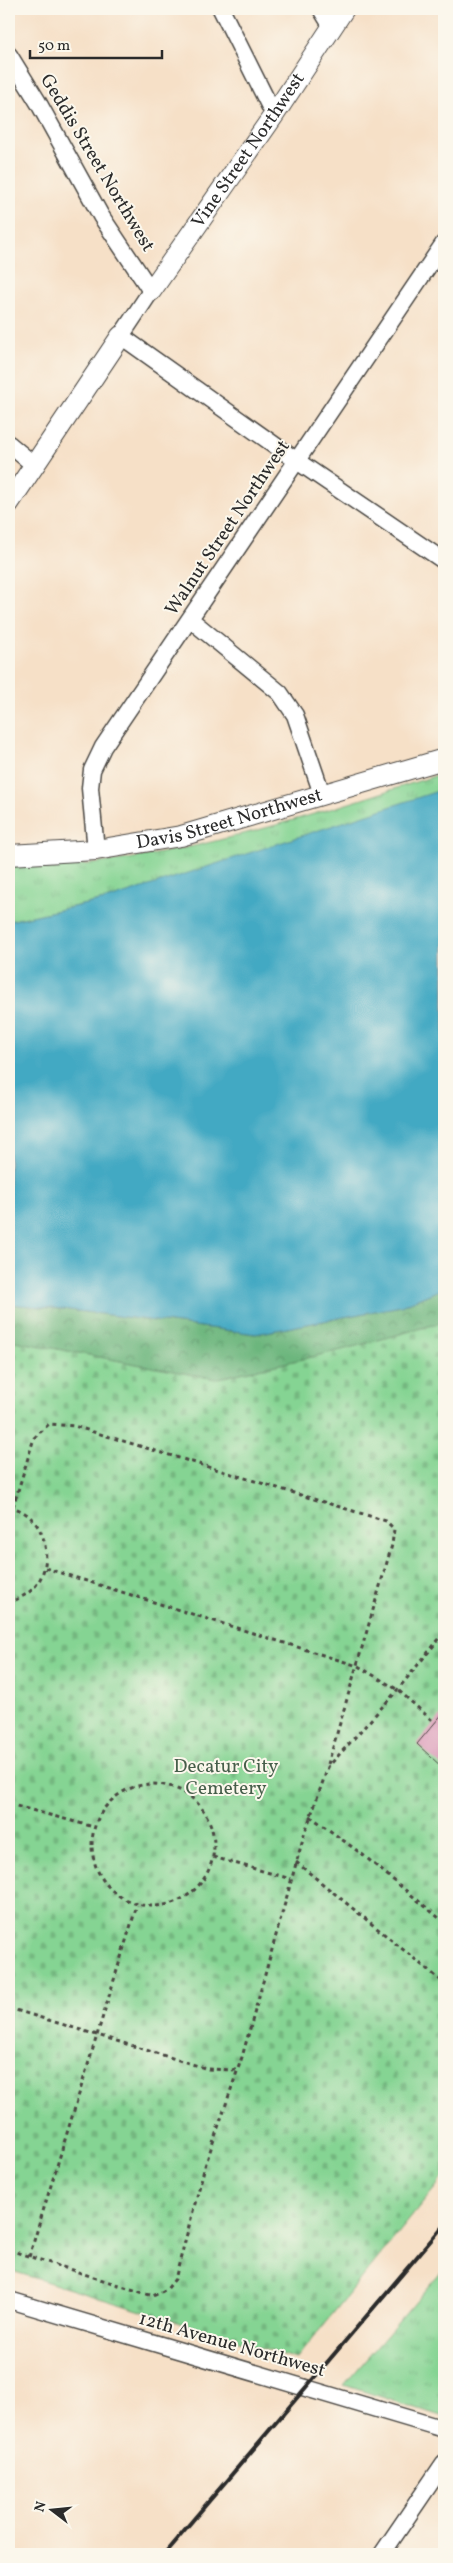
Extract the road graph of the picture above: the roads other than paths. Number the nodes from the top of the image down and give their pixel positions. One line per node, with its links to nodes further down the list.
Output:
1 (221, 9): 6 (street)
2 (321, 9): 4 (street)
3 (344, 9): 4 (street, Vine Street Northwest)
4 (332, 27): 6 (street, Vine Street Northwest)
5 (9, 55): 8 (street, Geddis Street Northwest)
6 (274, 115): 8 (street, Vine Street Northwest)
7 (444, 243): 11 (street, Walnut Street Northwest)
8 (151, 291): 9 (street)
9 (121, 336): 11 (street); 12 (street)
10 (9, 444): 12 (street)
11 (297, 461): 14 (street); 15 (street, Walnut Street Northwest)
12 (34, 465): 13 (street)
13 (9, 503)
14 (444, 561)
15 (190, 619): 17 (street); 18 (street, Walnut Street Northwest)
16 (444, 759): 17 (street, Davis Street Northwest)
17 (322, 794): 18 (street, Davis Street Northwest)
18 (96, 850): 19 (street, Davis Street Northwest)
19 (9, 855)
20 (9, 2300): 21 (street, 12th Avenue Northwest)
21 (444, 2429)
22 (444, 2463): 23 (street)
23 (382, 2554)

